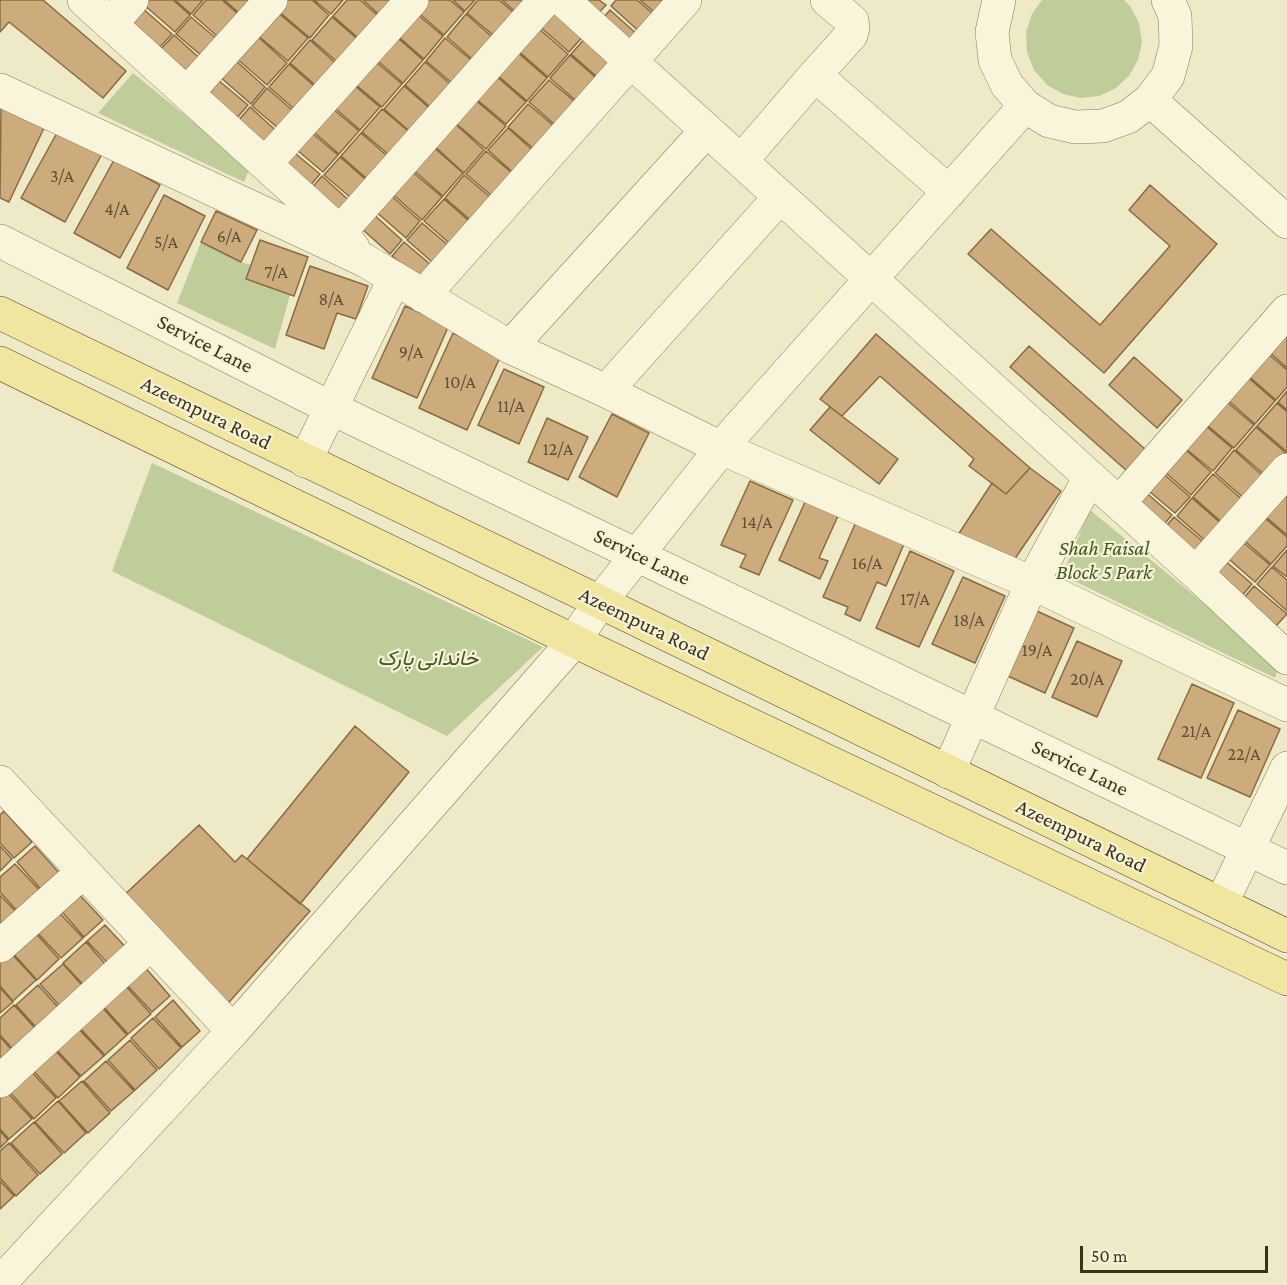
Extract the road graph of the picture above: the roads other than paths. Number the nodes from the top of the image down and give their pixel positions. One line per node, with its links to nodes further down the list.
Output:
1 (84, 0): 11 (street)
2 (132, 0): 11 (street)
3 (271, 0): 15 (street)
4 (412, 0): 20 (street)
5 (545, 0): 24 (street)
6 (563, 0): 12 (street)
7 (684, 0): 12 (street)
8 (827, 0): 13 (street)
9 (999, 0): 17 (street)
10 (1168, 0): 16 (street)
11 (111, 24): 15 (street)
12 (631, 60): 18 (street); 29 (street)
13 (815, 75): 19 (street); 21 (street)
14 (0, 90): 26 (street)
15 (187, 93): 20 (street)
16 (1150, 100): 17 (street); 23 (street)
17 (1025, 106): 21 (street)
18 (706, 130): 19 (street); 32 (street)
19 (741, 161): 22 (street)
20 (265, 164): 24 (street)
21 (949, 192): 28 (street)
22 (780, 197): 28 (street); 34 (street)
23 (1287, 222)
24 (340, 232): 26 (street)
25 (0, 241): 35 (street, Service Lane)
26 (364, 260): 27 (street)
27 (395, 278): 29 (street); 35 (street)
28 (871, 279): 36 (street); 39 (street)
29 (423, 296): 32 (street)
30 (1287, 311): 40 (street)
31 (0, 314): 37 (main road, Azeempura Road)
32 (510, 347): 34 (street)
33 (0, 363): 45 (main road, Azeempura Road)
34 (606, 391): 36 (street)
35 (331, 408): 37 (street); 41 (street, Service Lane)
36 (721, 448): 41 (street); 43 (street)
37 (305, 461): 44 (main road, Azeempura Road)
38 (1287, 470): 42 (street)
39 (1090, 477): 40 (street); 43 (street)
40 (1119, 503): 42 (street)
41 (637, 555): 44 (street); 48 (street, Service Lane)
42 (1196, 573): 46 (street)
43 (1032, 583): 47 (street); 48 (street)
44 (600, 602): 45 (street); 50 (main road, Azeempura Road)
45 (574, 641): 59 (main road, Azeempura Road); 60 (street)
46 (1282, 642)
47 (1287, 705)
48 (972, 716): 50 (street); 52 (street, Service Lane)
49 (1287, 768): 52 (street)
50 (948, 772): 55 (main road, Azeempura Road)
51 (4, 794): 54 (street)
52 (1248, 849): 53 (street, Service Lane); 55 (street)
53 (1287, 868)
54 (84, 872): 57 (street); 58 (street)
55 (1221, 904): 56 (main road, Azeempura Road)
56 (1287, 936)
57 (150, 944): 60 (street); 61 (street)
58 (0, 946)
59 (1287, 979)
60 (233, 1031): 62 (street)
61 (0, 1081)
62 (3, 1274)

